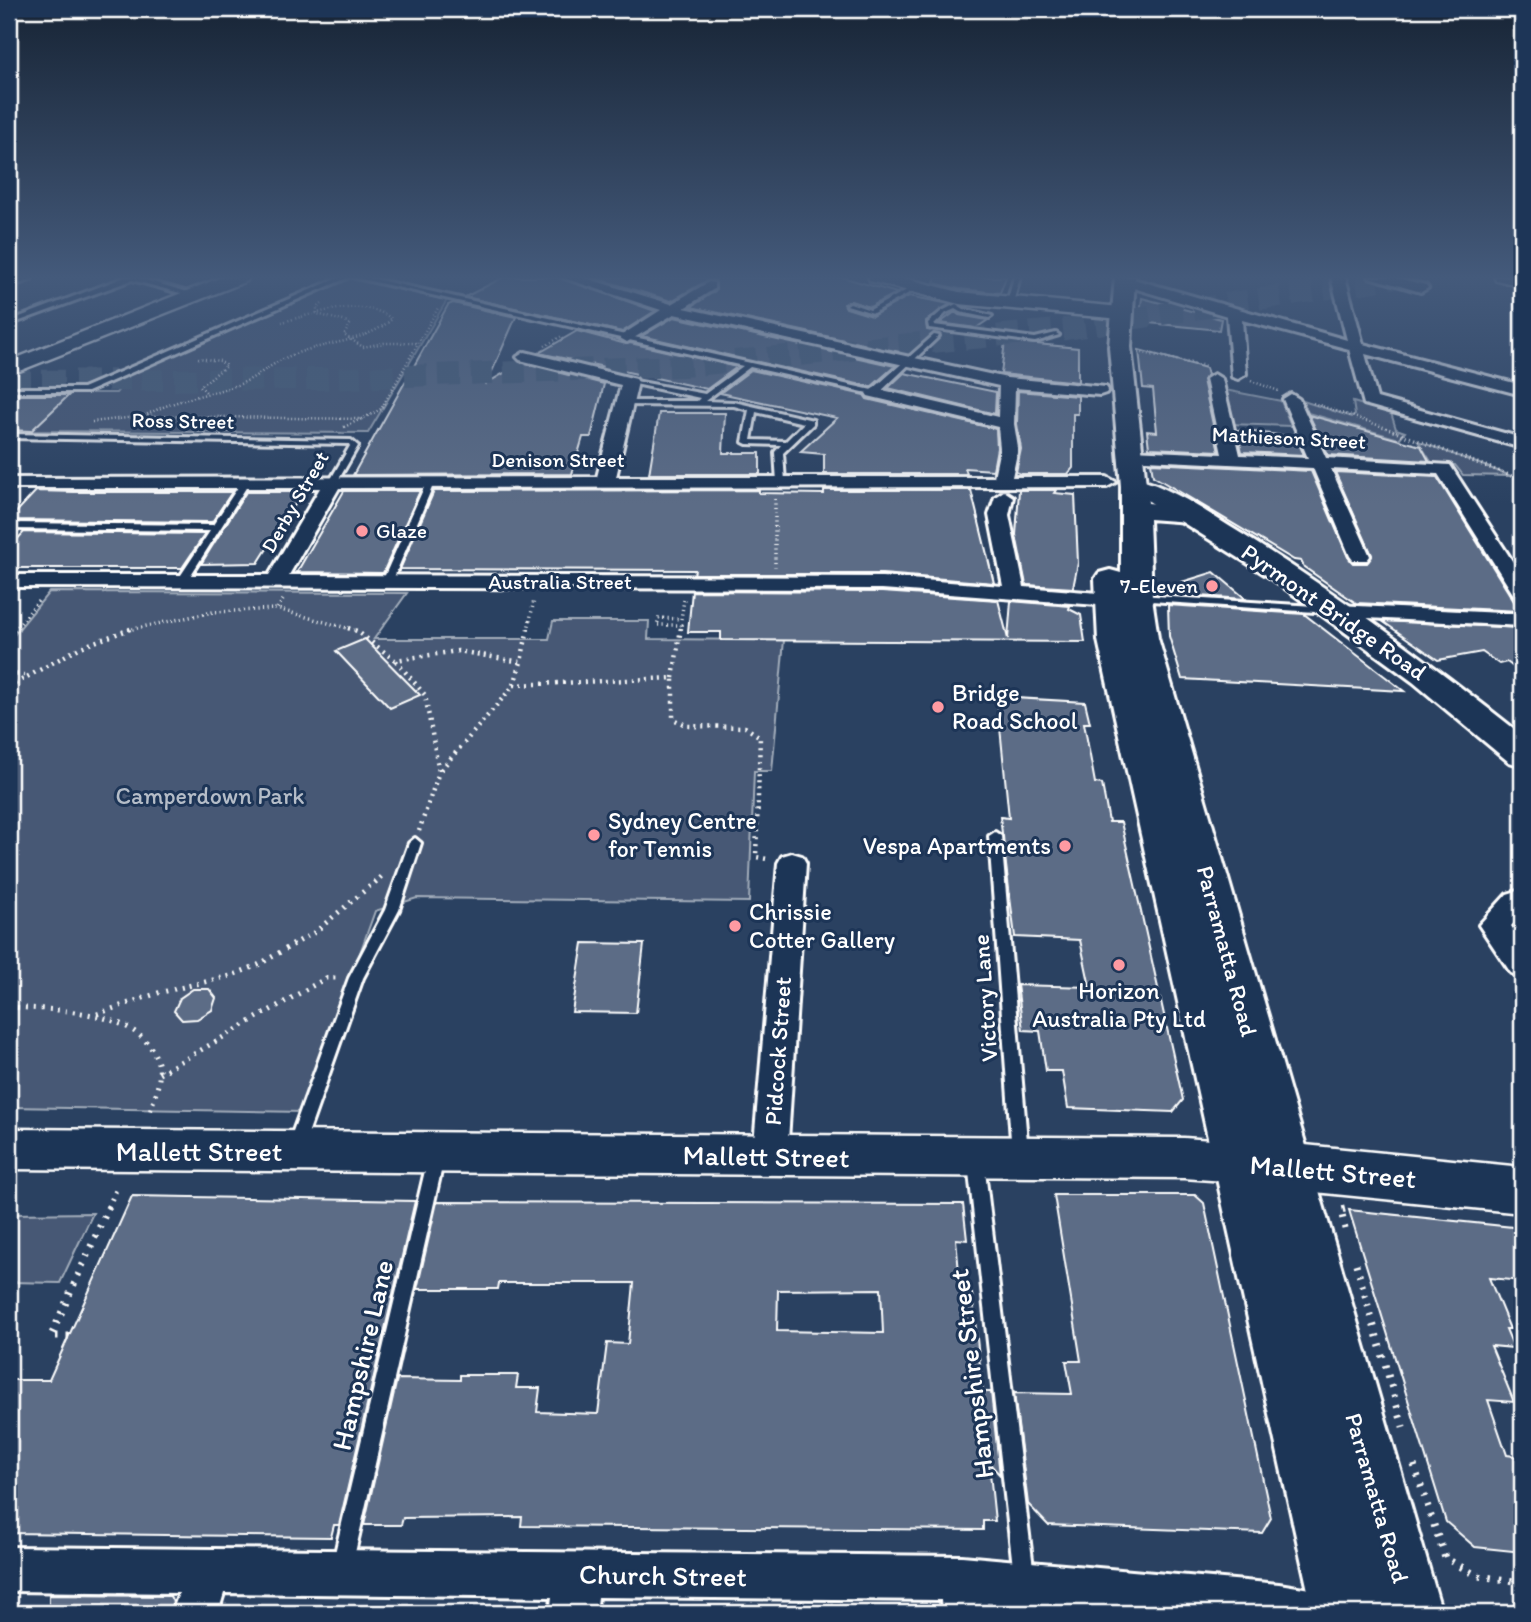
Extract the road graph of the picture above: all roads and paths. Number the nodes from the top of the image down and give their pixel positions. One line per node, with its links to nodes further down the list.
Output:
1 (50, 353): 21 (main road)
2 (171, 353): 26 (lane)
3 (198, 353): 17 (path)
4 (298, 353): 29 (path)
5 (411, 353): 37 (path)
6 (533, 353): 16 (path)
7 (693, 353): 20 (lane)
8 (864, 353): 19 (street)
9 (917, 353): 19 (lane)
10 (1103, 353): 27 (main road, Parramatta Road)
11 (1117, 353): 47 (main road, Parramatta Road)
12 (1139, 353): 22 (path)
13 (1240, 353): 23 (street)
14 (1357, 353): 43 (street)
15 (1378, 353): 28 (street)
16 (525, 357): 24 (street)
17 (199, 358): 18 (path); 29 (path)
18 (186, 359)
19 (907, 362): 25 (street); 30 (lane)
20 (748, 365): 30 (lane); 31 (lane)
21 (9, 369)
22 (1216, 373): 45 (street)
23 (1243, 377): 32 (path)
24 (630, 382): 31 (lane); 33 (street)
25 (1007, 383): 27 (street); 39 (street)
26 (9, 390)
27 (1100, 390): 38 (main road, Parramatta Road)
28 (1522, 390)
29 (206, 391): 37 (path)
30 (874, 393): 39 (street)
31 (706, 397): 35 (lane)
32 (1290, 397): 46 (street)
33 (624, 403): 35 (lane); 53 (street)
34 (1312, 403): 48 (path)
35 (697, 404): 36 (lane)
36 (753, 408): 42 (lane); 42 (lane)
37 (144, 416): 41 (path)
38 (1102, 416)
39 (1006, 424): 55 (street)
40 (9, 436): 41 (lane, Ross Street)
41 (64, 437): 44 (lane, Ross Street)
42 (786, 443): 49 (lane)
43 (1522, 443)
44 (354, 446): 54 (lane, Derby Street)
45 (1232, 458): 46 (street, Mathieson Street); 47 (street, Mathieson Street)
46 (1319, 462): 58 (street); 67 (street, Mathieson Street)
47 (1123, 478): 55 (street, Denison Street); 70 (main road, Parramatta Road); 72 (main road, Pyrmont Bridge Road)
48 (1522, 480)
49 (781, 482): 53 (street, Denison Street); 55 (street, Denison Street); 65 (path)
50 (9, 483): 51 (street, Denison Street)
51 (245, 483): 54 (street, Denison Street); 57 (lane)
52 (430, 483): 53 (street, Denison Street); 54 (street, Denison Street); 62 (lane)
53 (605, 483)
54 (332, 484): 61 (street, Derby Street)
55 (1003, 489): 66 (street)
56 (9, 526): 57 (lane)
57 (216, 528): 60 (lane)
58 (1360, 556)
59 (16, 581): 60 (street, Australia Street); 69 (street)
60 (182, 581): 61 (street, Australia Street)
61 (285, 581): 62 (street, Australia Street); 71 (path)
62 (387, 582): 63 (street, Australia Street)
63 (538, 582): 64 (street, Australia Street); 78 (path)
64 (686, 582): 65 (street, Australia Street); 73 (path)
65 (775, 582): 66 (street, Australia Street)
66 (1015, 592): 70 (street, Australia Street)
67 (1522, 592)
68 (44, 593): 76 (path)
69 (9, 599)
70 (1124, 599): 72 (lane); 102 (main road, Parramatta Road)
71 (277, 609): 77 (path); 80 (path)
72 (1337, 611): 74 (street); 84 (main road, Pyrmont Bridge Road)
73 (681, 618): 75 (path); 75 (path)
74 (1522, 620)
75 (681, 625): 81 (path)
76 (9, 638)
77 (395, 660): 78 (path); 85 (path)
78 (520, 662): 82 (path)
79 (9, 674): 80 (path)
80 (26, 675): 83 (path)
81 (673, 678): 82 (path); 88 (path)
82 (514, 685): 85 (path)
83 (9, 687)
84 (1522, 754)
85 (439, 772): 87 (path)
86 (995, 835): 101 (lane, Victory Lane)
87 (415, 843): 91 (lane); 93 (path)
88 (792, 863): 99 (street, Pidcock Street)
89 (1522, 903): 90 (street)
90 (1522, 965)
91 (356, 978): 94 (path); 97 (lane)
92 (9, 1007): 93 (path)
93 (97, 1014): 94 (path)
94 (159, 1074): 95 (path)
95 (149, 1116)
96 (9, 1149): 97 (street, Mallett Street)
97 (293, 1152): 98 (street, Mallett Street)
98 (438, 1153): 99 (street, Mallett Street); 112 (lane, Hampshire Lane)
99 (770, 1156): 100 (street, Mallett Street)
100 (975, 1158): 101 (street, Mallett Street); 115 (lane, Hampshire Street)
101 (1020, 1158): 102 (street, Mallett Street)
102 (1262, 1164): 104 (main road, Mallett Street); 120 (main road, Parramatta Road); 121 (main road, Parramatta Road)
103 (118, 1186): 108 (path)
104 (1522, 1190)
105 (1356, 1205): 106 (path)
106 (1347, 1235)
107 (1354, 1259): 109 (path)
108 (69, 1336)
109 (1406, 1436)
110 (1413, 1461): 114 (path)
111 (9, 1569): 113 (street, Church Street)
112 (341, 1570): 113 (street, Church Street); 116 (street, Church Street)
113 (208, 1571): 118 (street)
114 (1522, 1582)
115 (1024, 1583): 117 (street, Church Street); 119 (street, Church Street)
116 (576, 1594): 117 (street, Church Street)
117 (963, 1596)
118 (195, 1613)
119 (1316, 1613)
120 (1347, 1613)
121 (1409, 1613)

